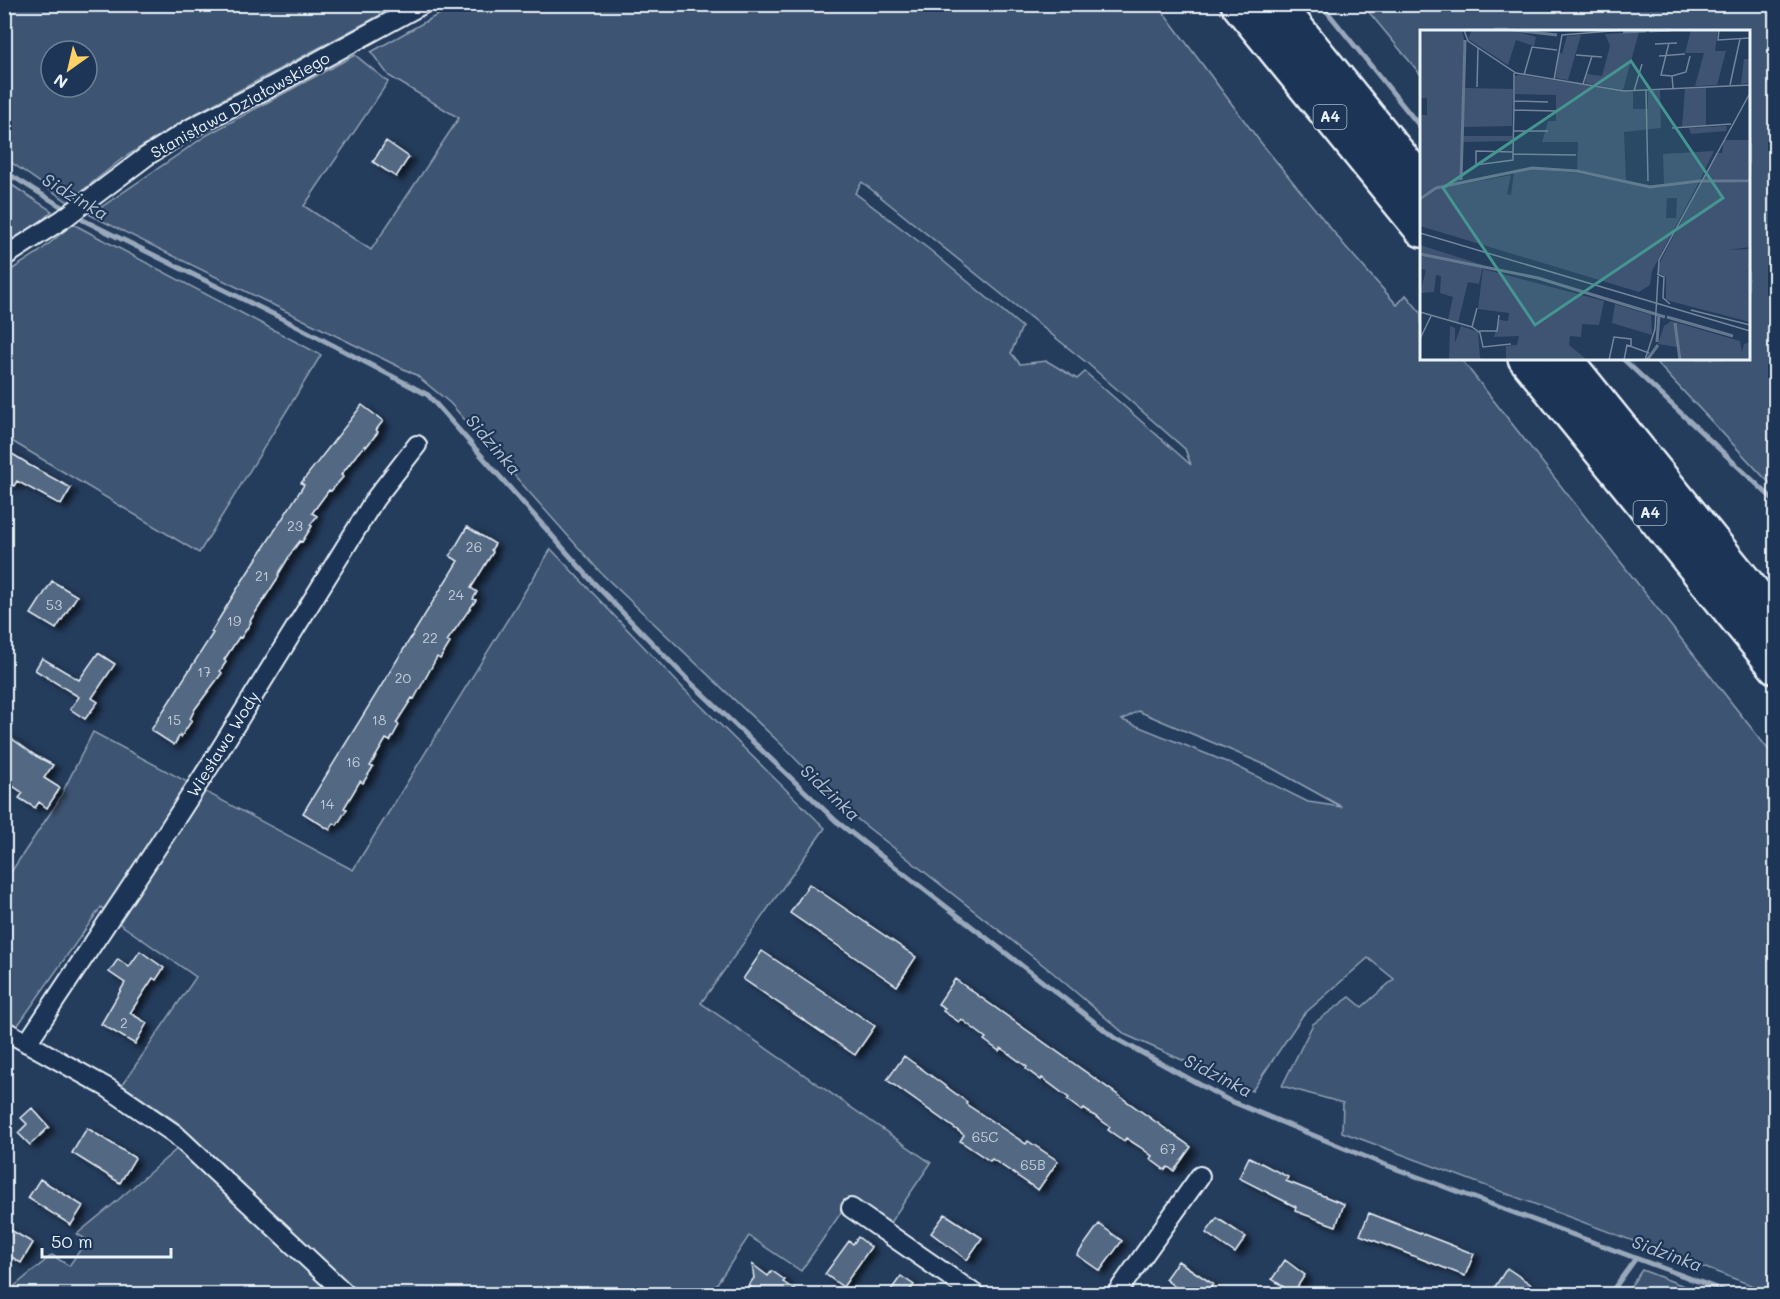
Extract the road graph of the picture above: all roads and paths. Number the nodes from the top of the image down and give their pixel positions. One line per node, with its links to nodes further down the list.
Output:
1 (423, 4): 6 (street, Stanisława Działowskiego)
2 (1238, 4): 5 (highway, A4)
3 (1277, 4): 4 (highway, A4)
4 (1420, 181)
5 (1420, 228)
6 (4, 257)
7 (1527, 360): 11 (highway, A4)
8 (1566, 360): 10 (highway, A4)
9 (417, 445): 13 (street, Wiesława Wody)
10 (1776, 620)
11 (1776, 667)
12 (4, 1030): 13 (street)
13 (27, 1043): 16 (street)
14 (1200, 1176): 18 (street)
15 (851, 1208): 17 (street)
16 (346, 1294)
17 (975, 1294)
18 (1116, 1294)

